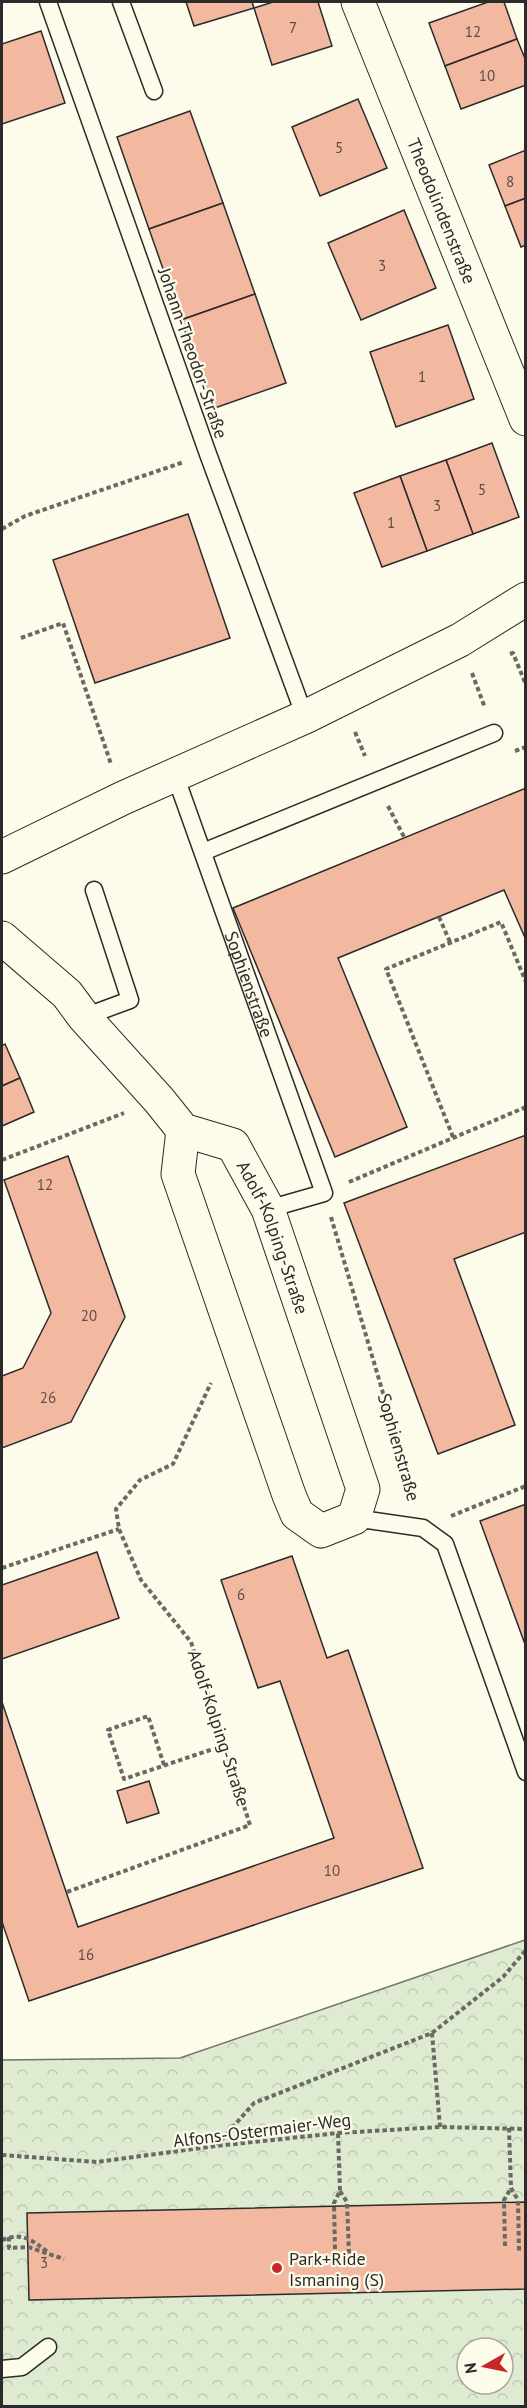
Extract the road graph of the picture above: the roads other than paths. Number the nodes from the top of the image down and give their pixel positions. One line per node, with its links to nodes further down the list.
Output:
1 (48, 2): 7 (lane, Johann-Theodor-Straße)
2 (121, 2): 4 (lane)
3 (358, 2): 5 (street, Theodolindenstraße)
4 (154, 92)
5 (525, 419)
6 (525, 599): 7 (street)
7 (305, 717): 9 (street)
8 (494, 733): 10 (lane)
9 (175, 774): 10 (lane, Sophienstraße); 11 (street)
10 (203, 852): 16 (lane, Sophienstraße)
11 (2, 857)
12 (93, 890): 14 (lane)
13 (2, 938): 14 (street)
14 (84, 1017): 15 (street)
15 (183, 1130): 16 (street, Adolf-Kolping-Straße); 17 (street)
16 (268, 1209): 17 (street, Adolf-Kolping-Straße)
17 (354, 1518): 18 (lane)
18 (525, 1772)
19 (48, 2348): 20 (lane)
20 (2, 2369)

